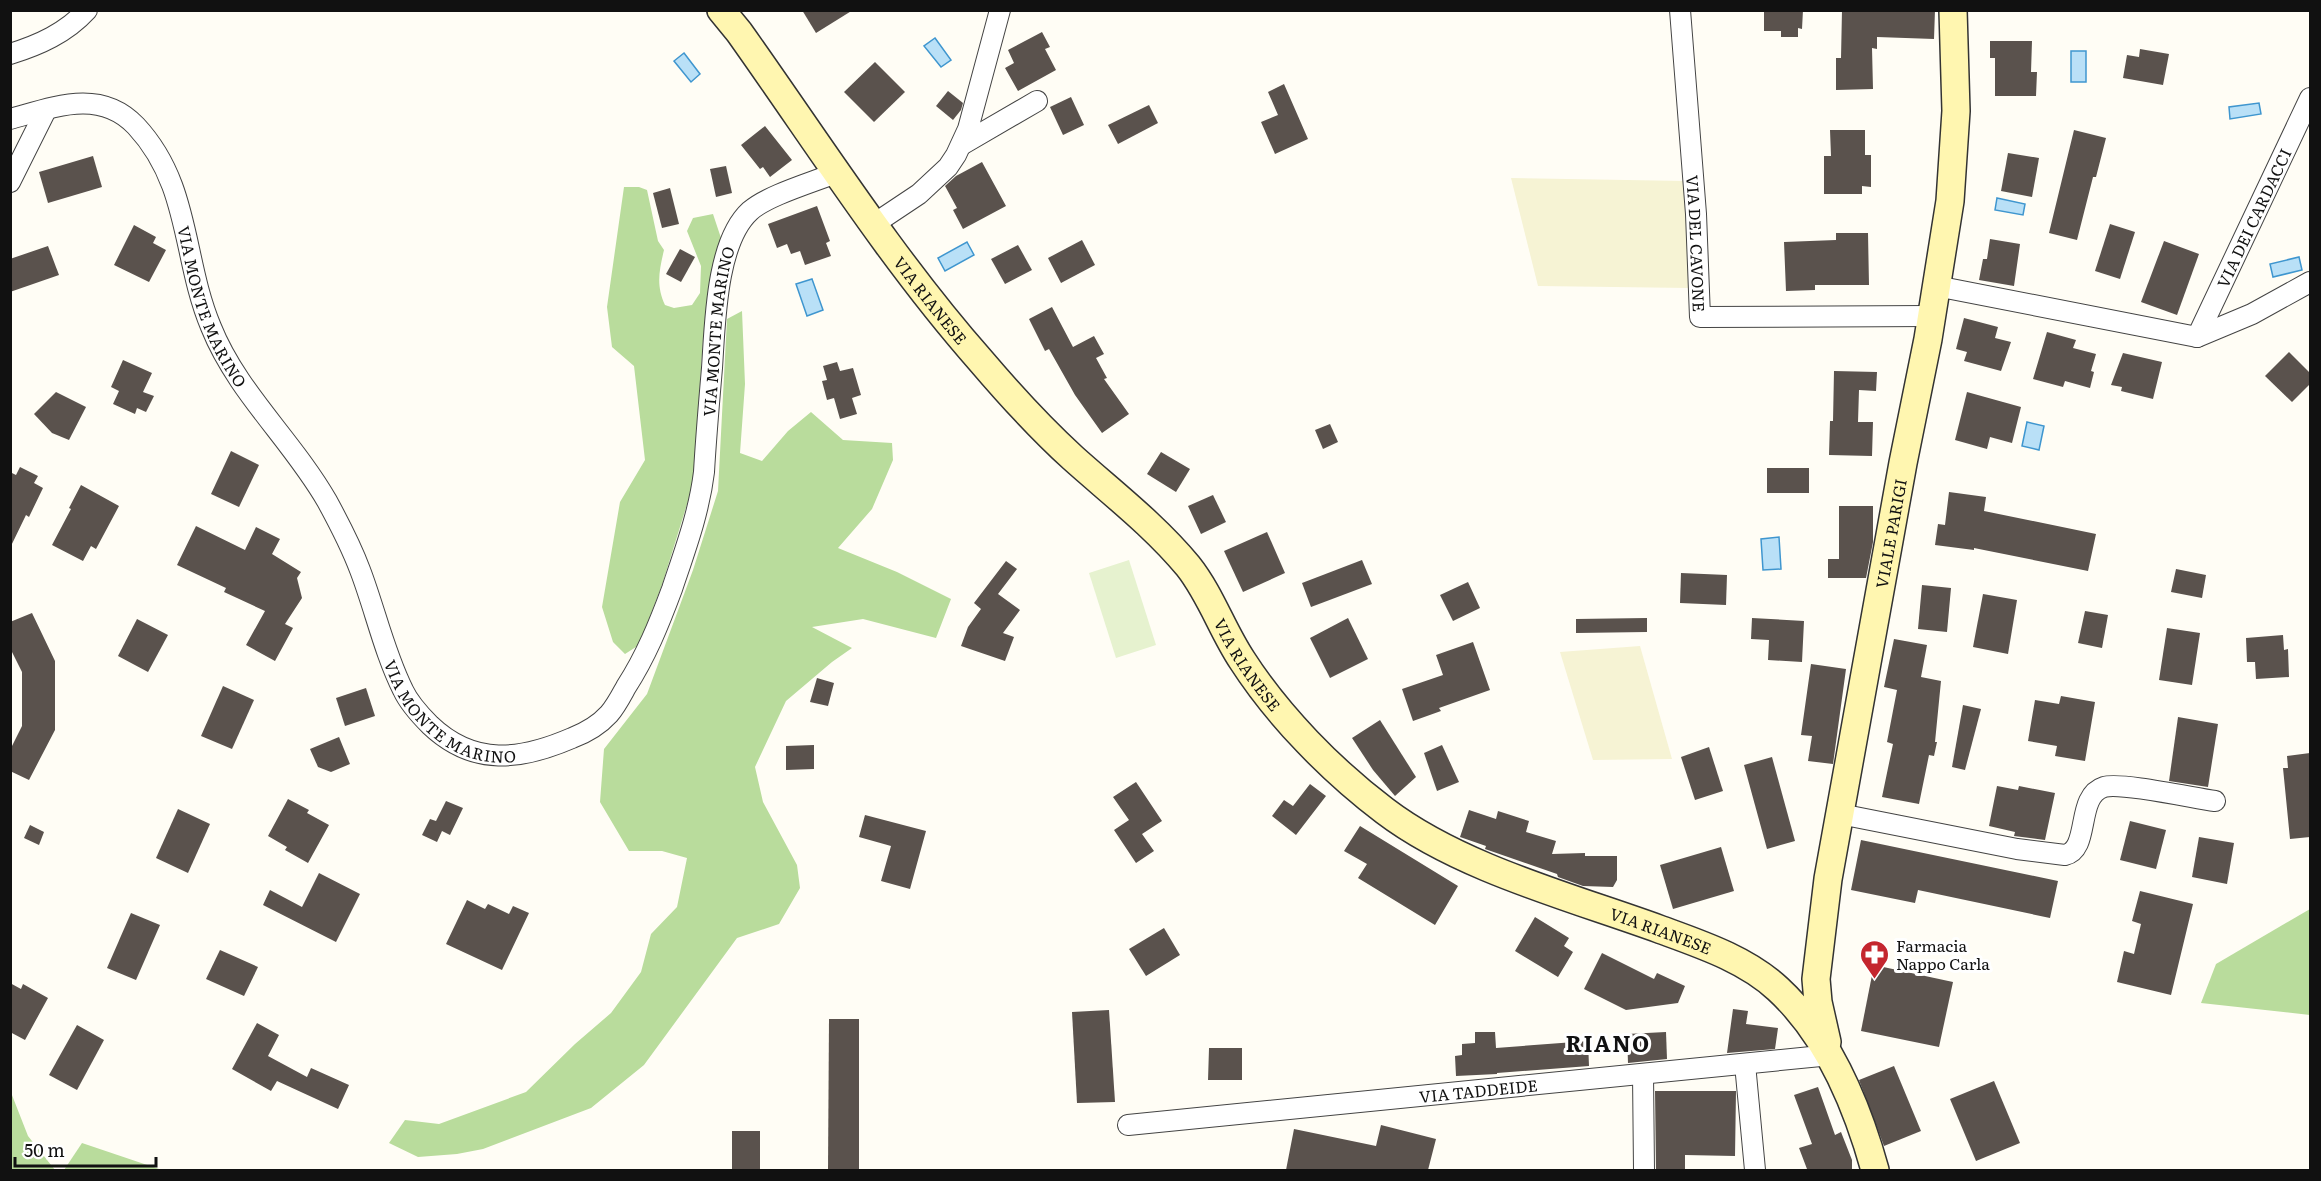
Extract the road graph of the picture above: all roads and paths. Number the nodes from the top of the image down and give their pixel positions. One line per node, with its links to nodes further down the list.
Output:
1 (87, 10): 6 (street)
2 (721, 10): 12 (main road, VIA RIANESE)
3 (1000, 10): 11 (street)
4 (1680, 10): 17 (street, VIA DEL CAVONE)
5 (1953, 10): 16 (main road, VIALE PARIGI)
6 (10, 54)
7 (2310, 98): 18 (street, VIA DEI CARDACCI)
8 (1037, 101): 11 (street)
9 (46, 110): 10 (street, VIA MONTE MARINO); 12 (street, VIA MONTE MARINO); 13 (street)
10 (10, 119)
11 (963, 144): 14 (street)
12 (838, 172): 14 (main road, VIA RIANESE)
13 (10, 182)
14 (874, 224): 21 (main road, VIA RIANESE)
15 (2310, 282): 18 (street)
16 (1936, 286): 17 (main road, VIALE PARIGI); 18 (street)
17 (1931, 316): 20 (main road, VIALE PARIGI)
18 (2196, 337)
19 (2215, 801): 20 (street)
20 (1840, 814): 21 (main road, VIALE PARIGI)
21 (1831, 1055): 22 (street, VIA TADDEIDE); 27 (main road, VIA RIANESE)
22 (1745, 1064): 23 (street, VIA TADDEIDE); 26 (street)
23 (1643, 1074): 24 (street, VIA TADDEIDE); 25 (street)
24 (1128, 1125)
25 (1644, 1170)
26 (1755, 1170)
27 (1875, 1170)

